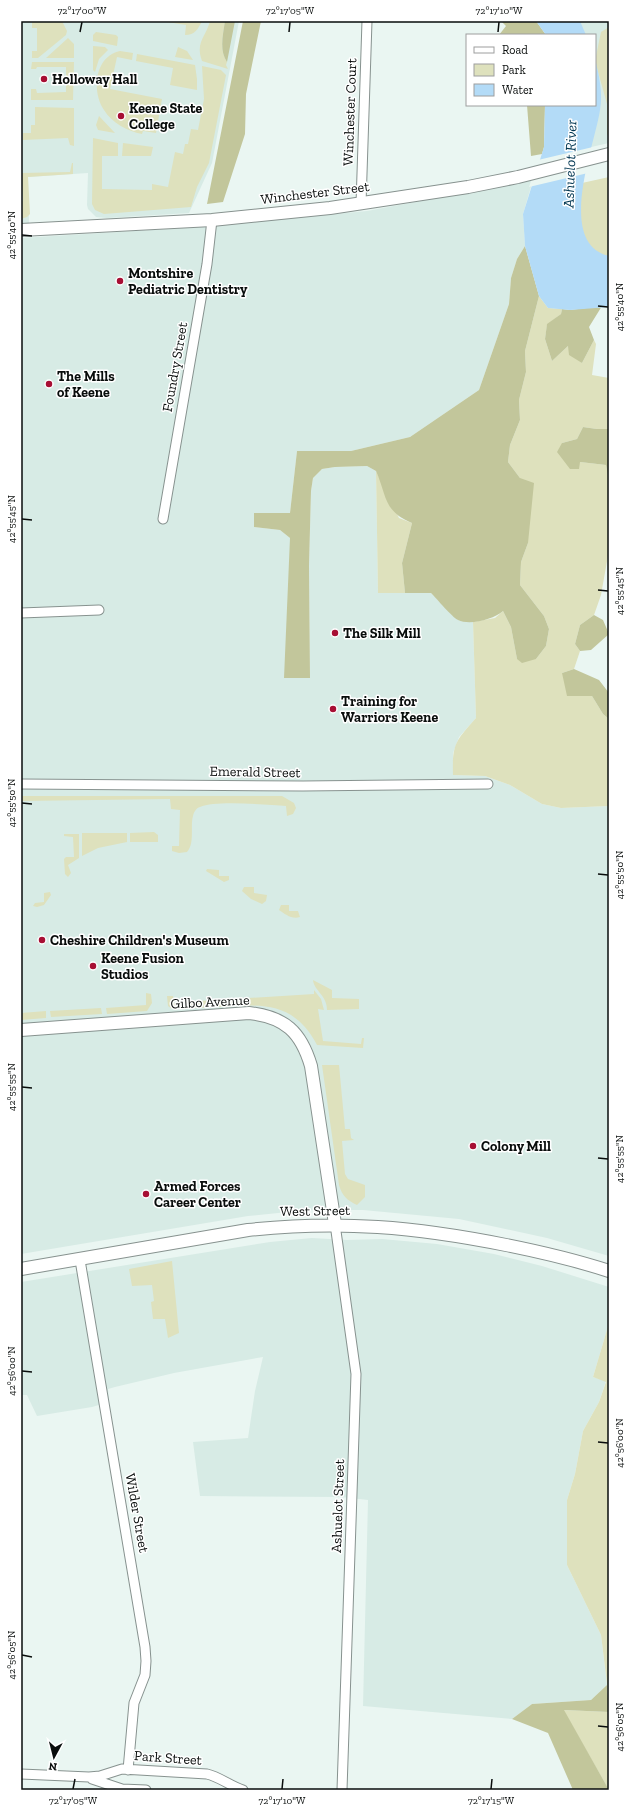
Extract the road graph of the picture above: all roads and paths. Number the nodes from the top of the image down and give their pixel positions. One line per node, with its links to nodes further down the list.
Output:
1 (367, 21): 3 (street, Winchester Court)
2 (607, 155): 3 (street, Winchester Street)
3 (361, 204): 4 (street, Winchester Street)
4 (212, 220): 5 (street, Winchester Street); 6 (street, Foundry Street)
5 (21, 230)
6 (163, 520)
7 (99, 610): 8 (street)
8 (21, 613)
9 (21, 784): 10 (street, Emerald Street)
10 (488, 784)
11 (21, 1030): 12 (street, Gilbo Avenue)
12 (335, 1224): 13 (street, West Street); 15 (street, West Street); 22 (street, Ashuelot Street)
13 (80, 1260): 14 (street, West Street); 16 (street, Wilder Street)
14 (21, 1269)
15 (608, 1269)
16 (128, 1770): 18 (street, Park Street); 21 (street, Park Street)
17 (21, 1774): 18 (street, Park Street)
18 (89, 1777): 19 (street, Park Street)
19 (146, 1790)
20 (237, 1790): 21 (street, Park Street)
21 (244, 1790)
22 (342, 1790)

